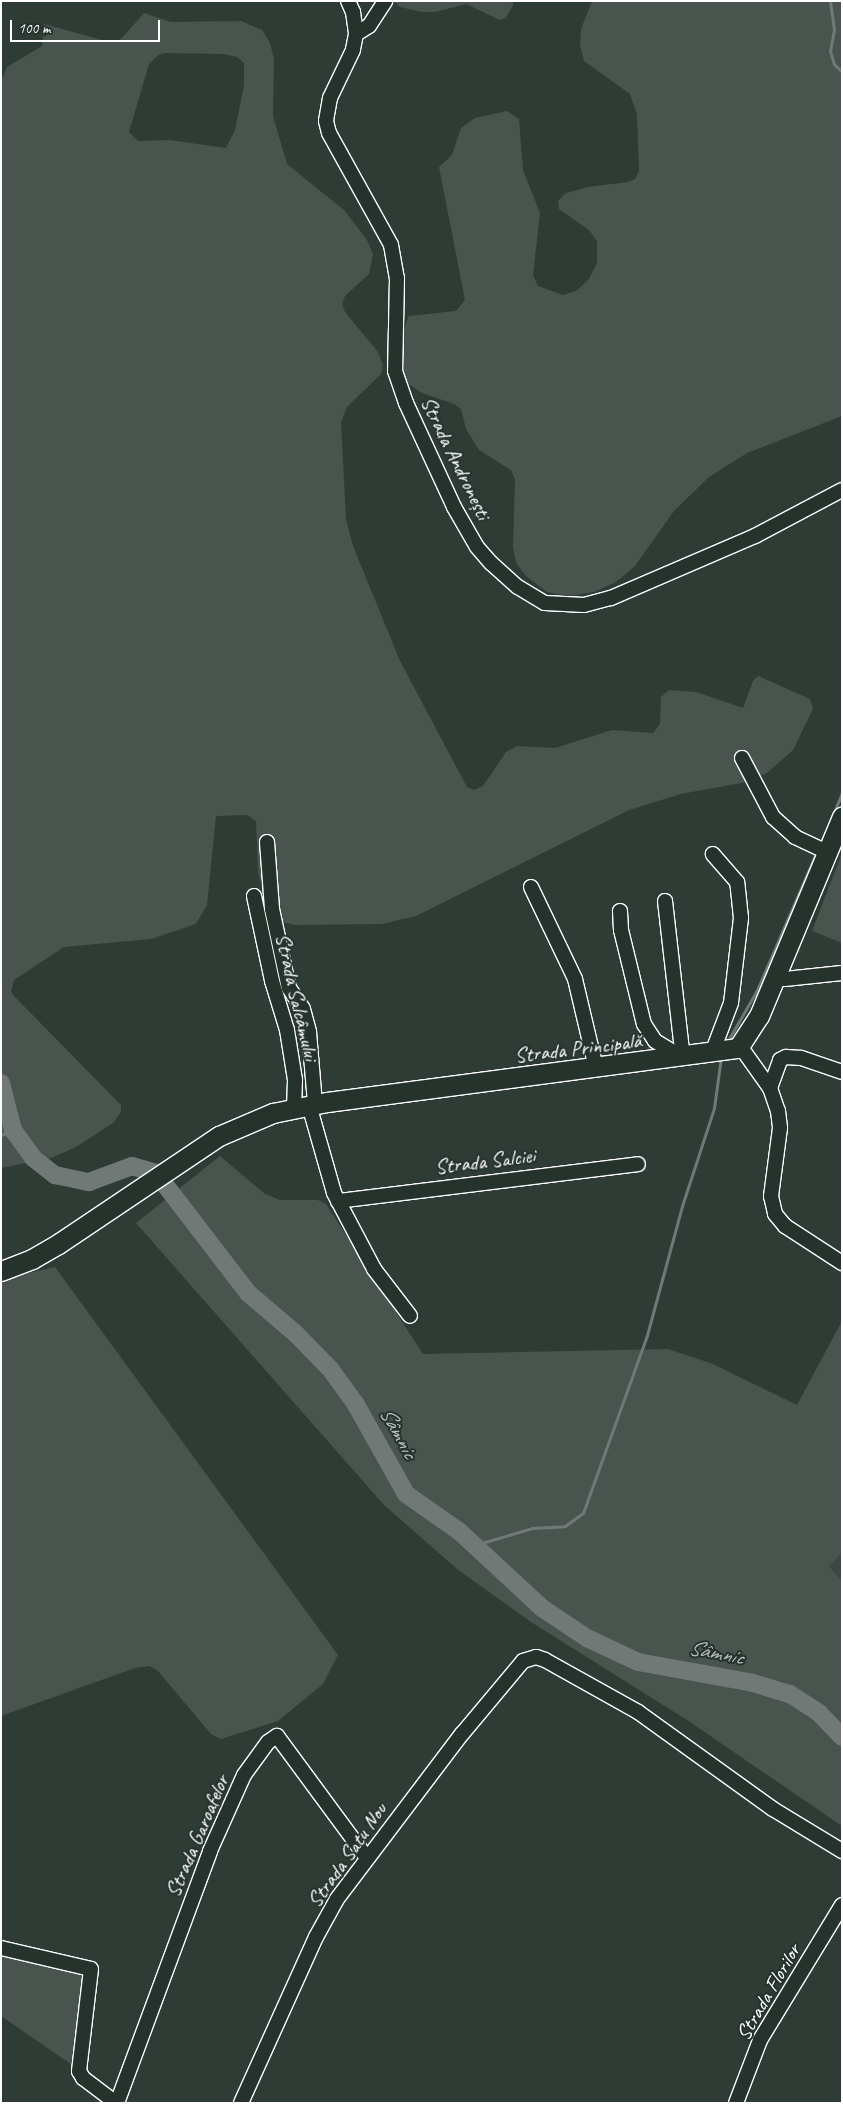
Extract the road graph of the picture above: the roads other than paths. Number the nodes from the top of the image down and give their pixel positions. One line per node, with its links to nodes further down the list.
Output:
1 (348, 1): 3 (street, Strada Andronești)
2 (385, 1): 3 (street)
3 (356, 34): 4 (street, Strada Andronești)
4 (842, 490)
5 (742, 758): 8 (street)
6 (842, 817): 8 (main road)
7 (267, 842): 21 (street)
8 (821, 849): 15 (main road)
9 (713, 854): 16 (street)
10 (531, 887): 18 (street)
11 (254, 896): 21 (street, Strada Salcâmului)
12 (665, 902): 17 (street)
13 (620, 911): 17 (street)
14 (842, 973): 15 (street)
15 (780, 978): 16 (main road)
16 (726, 1050): 17 (main road, Strada Principală); 20 (street)
17 (683, 1058): 18 (main road, Strada Principală)
18 (596, 1068): 21 (main road, Strada Principală)
19 (842, 1072): 20 (street)
20 (770, 1088): 24 (street)
21 (306, 1106): 23 (street); 25 (main road, Strada Principală)
22 (638, 1164): 23 (street, Strada Salciei)
23 (338, 1201): 26 (street)
24 (842, 1262)
25 (1, 1271)
26 (410, 1316)
27 (842, 1851): 28 (street, Strada Satu Nou)
28 (366, 1858): 31 (street, Strada Garoafelor); 32 (street, Strada Satu Nou)
29 (842, 1905): 33 (street, Strada Florilor)
30 (1, 1948): 31 (street)
31 (117, 2103)
32 (241, 2103)
33 (736, 2103)

